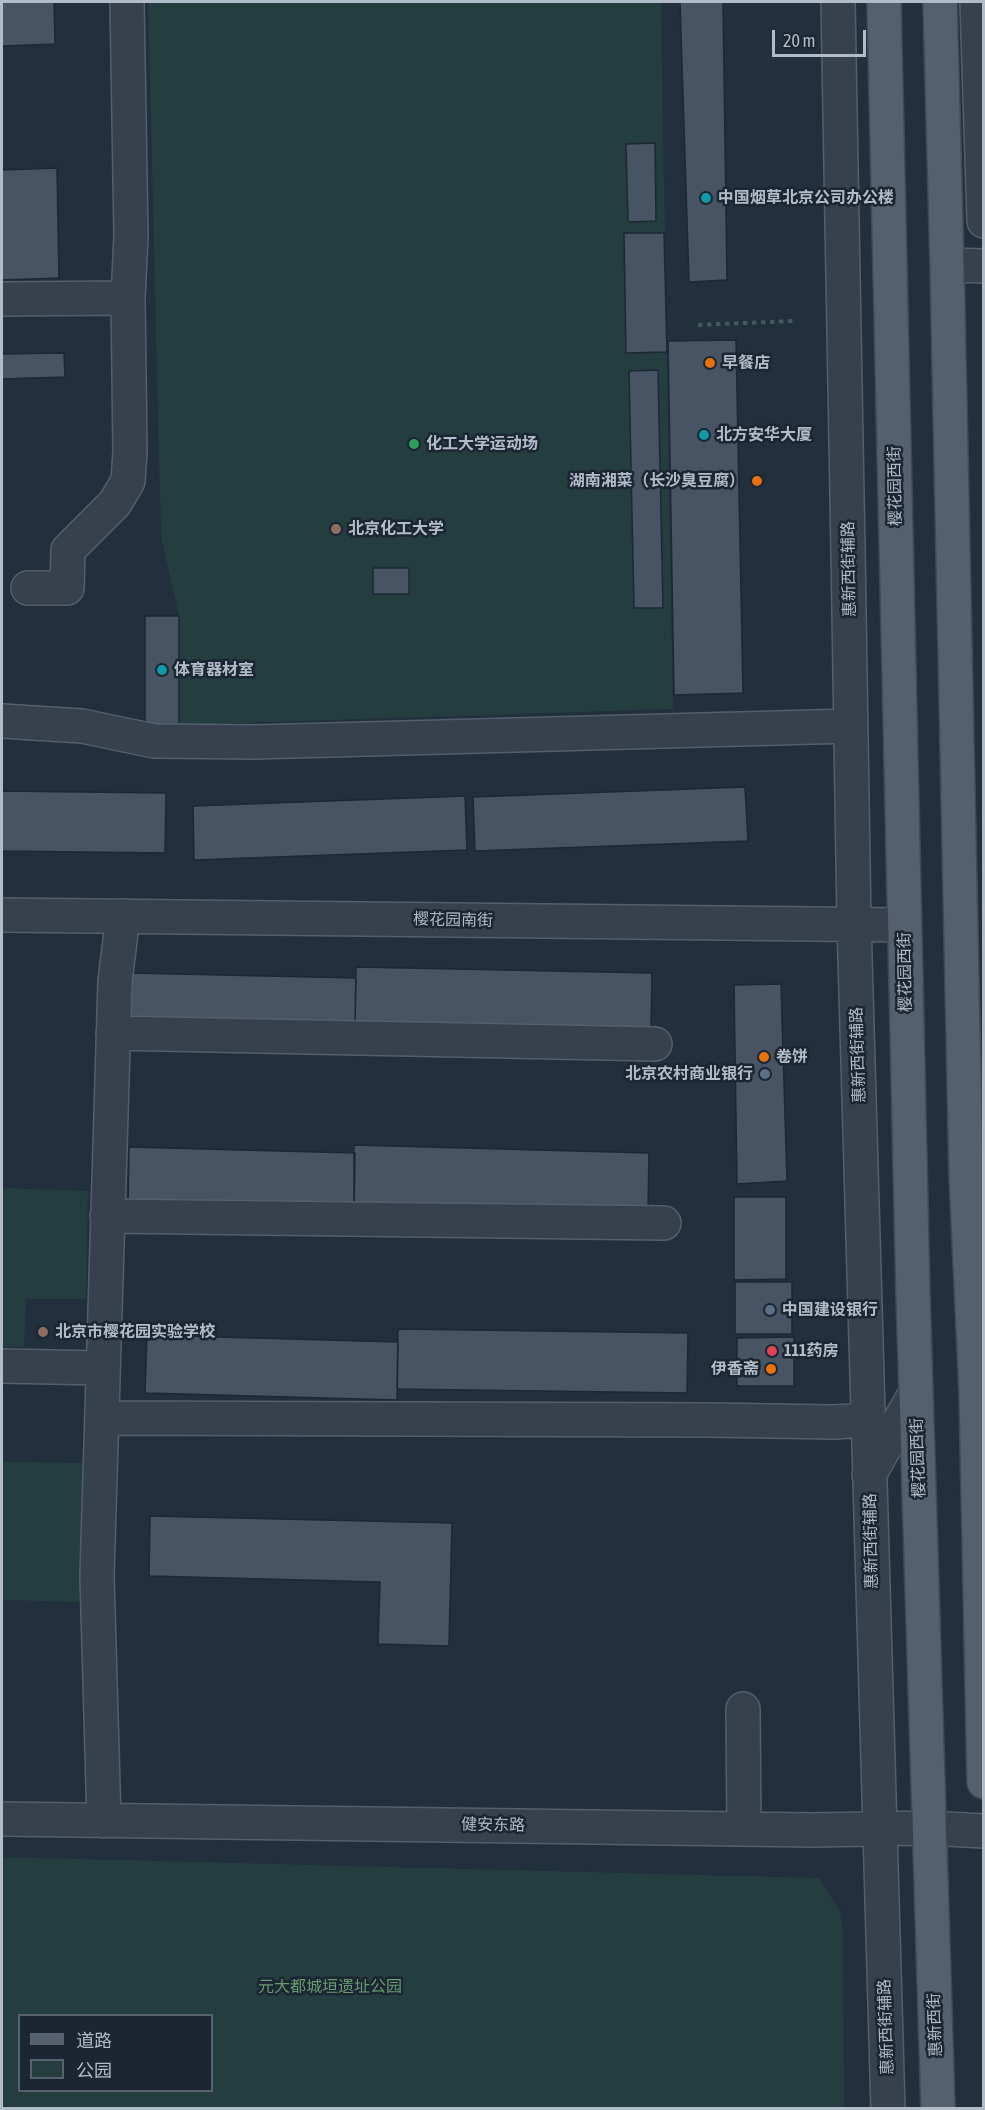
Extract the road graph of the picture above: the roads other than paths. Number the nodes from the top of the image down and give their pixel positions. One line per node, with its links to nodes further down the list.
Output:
1 (127, 2): 9 (street)
2 (838, 2): 13 (street, 惠新西街辅路)
3 (884, 2): 17 (main road, 樱花园西街)
4 (940, 2): 7 (main road)
5 (977, 2): 6 (street)
6 (984, 221)
7 (947, 265): 8 (street); 29 (main road)
8 (984, 266)
9 (128, 298): 10 (street); 11 (street)
10 (2, 299)
11 (28, 588)
12 (2, 721): 13 (street)
13 (851, 726): 16 (street, 惠新西街辅路)
14 (2, 915): 15 (street, 樱花园南街)
15 (123, 916): 16 (street, 樱花园南街); 18 (street)
16 (854, 925): 17 (street, 樱花园南街); 26 (street, 惠新西街辅路)
17 (904, 925): 24 (main road, 樱花园西街)
18 (113, 1033): 19 (street); 20 (street)
19 (654, 1044)
20 (107, 1216): 21 (street); 23 (street)
21 (664, 1223)
22 (2, 1366): 23 (street)
23 (102, 1368): 25 (street)
24 (916, 1392): 27 (street); 32 (main road, 樱花园西街)
25 (102, 1418): 26 (street); 31 (street)
26 (868, 1420): 27 (street, 惠新西街辅路)
27 (869, 1474): 34 (street, 惠新西街辅路)
28 (743, 1709): 33 (street)
29 (984, 1782)
30 (2, 1819): 31 (street, 健安东路)
31 (104, 1821): 33 (street, 健安东路)
32 (928, 1828): 34 (street, 健安东路); 35 (street, 健安东路); 36 (main road, 樱花园西街)
33 (744, 1829): 34 (street, 健安东路)
34 (878, 1829): 37 (street, 惠新西街辅路)
35 (984, 1831)
36 (932, 1942): 38 (main road, 惠新西街)
37 (888, 2109)
38 (938, 2109)

